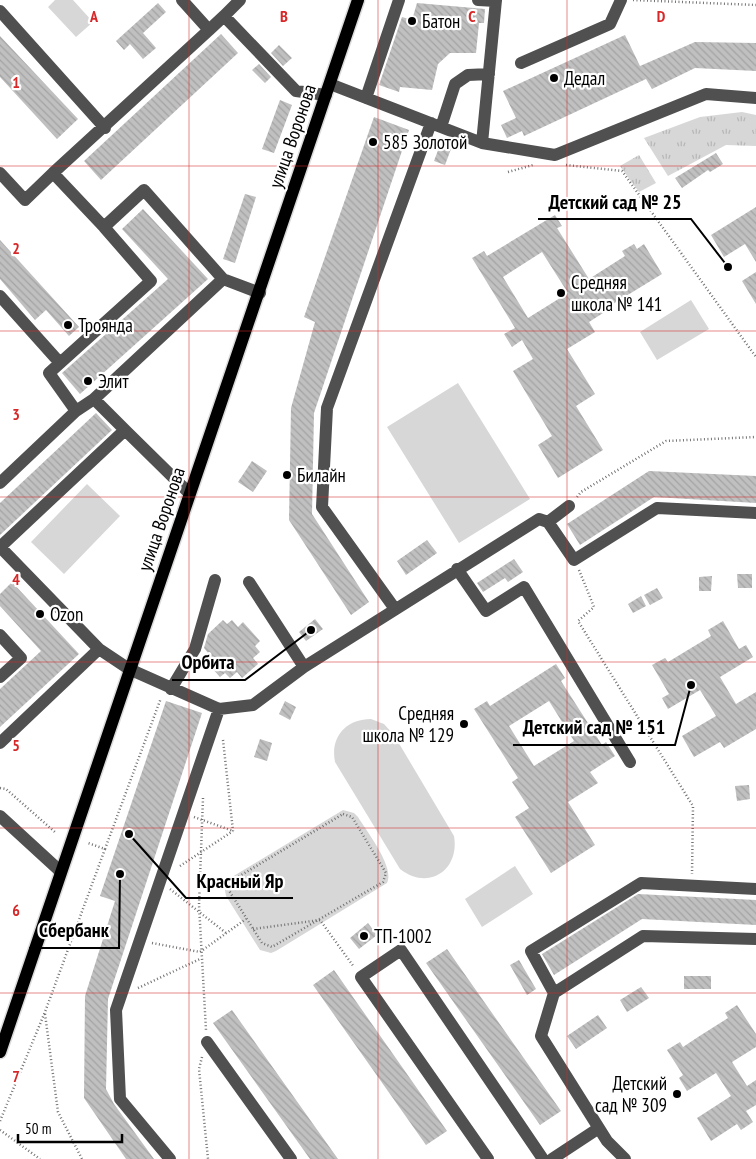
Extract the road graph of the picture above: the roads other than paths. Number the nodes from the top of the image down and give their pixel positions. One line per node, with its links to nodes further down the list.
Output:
1 (182, 0): 10 (lane)
2 (240, 0): 9 (lane)
3 (358, 0): 13 (main road, улица Воронова)
4 (399, 0): 14 (lane)
5 (478, 0): 7 (lane)
6 (621, 0): 11 (lane)
7 (496, 1): 12 (lane)
8 (0, 11): 17 (lane)
9 (224, 16): 10 (lane); 13 (lane)
10 (209, 30): 17 (lane)
11 (521, 64)
12 (489, 74): 16 (lane); 18 (lane)
13 (328, 89): 14 (lane); 23 (main road, улица Воронова)
14 (366, 98): 16 (lane)
15 (756, 98): 18 (lane)
16 (436, 125): 18 (lane); 38 (lane)
17 (104, 128): 19 (lane)
18 (482, 143)
19 (53, 173): 20 (lane); 21 (lane)
20 (0, 174)
21 (104, 227): 22 (lane); 25 (lane)
22 (224, 279): 23 (lane); 26 (lane)
23 (260, 293): 30 (main road, улица Воронова)
24 (0, 296): 25 (lane)
25 (60, 363): 27 (lane)
26 (94, 399): 27 (lane); 28 (lane)
27 (76, 411): 29 (lane)
28 (125, 430): 30 (lane); 34 (lane)
29 (0, 483)
30 (189, 493): 42 (main road, улица Воронова)
31 (569, 506): 33 (lane)
32 (756, 513): 33 (lane)
33 (548, 522): 35 (lane)
34 (0, 547): 40 (lane)
35 (458, 569): 38 (lane); 47 (lane)
36 (215, 580): 44 (lane)
37 (249, 582): 41 (lane)
38 (395, 609): 41 (lane)
39 (0, 635): 43 (lane)
40 (99, 649): 42 (lane); 46 (lane)
41 (304, 667): 45 (lane)
42 (129, 669): 44 (lane); 49 (main road, улица Воронова)
43 (0, 678)
44 (169, 687): 45 (lane)
45 (219, 709): 56 (lane)
46 (0, 743)
47 (630, 762)
48 (0, 816): 49 (lane)
49 (60, 872): 54 (main road, улица Воронова)
50 (756, 889): 52 (lane)
51 (756, 939): 52 (lane)
52 (554, 993): 55 (lane)
53 (207, 1042): 57 (lane)
54 (1, 1044)
55 (599, 1128): 60 (lane); 61 (lane)
56 (170, 1159)
57 (291, 1159)
58 (488, 1159): 59 (lane)
59 (544, 1159)
60 (552, 1159)
61 (625, 1159)

